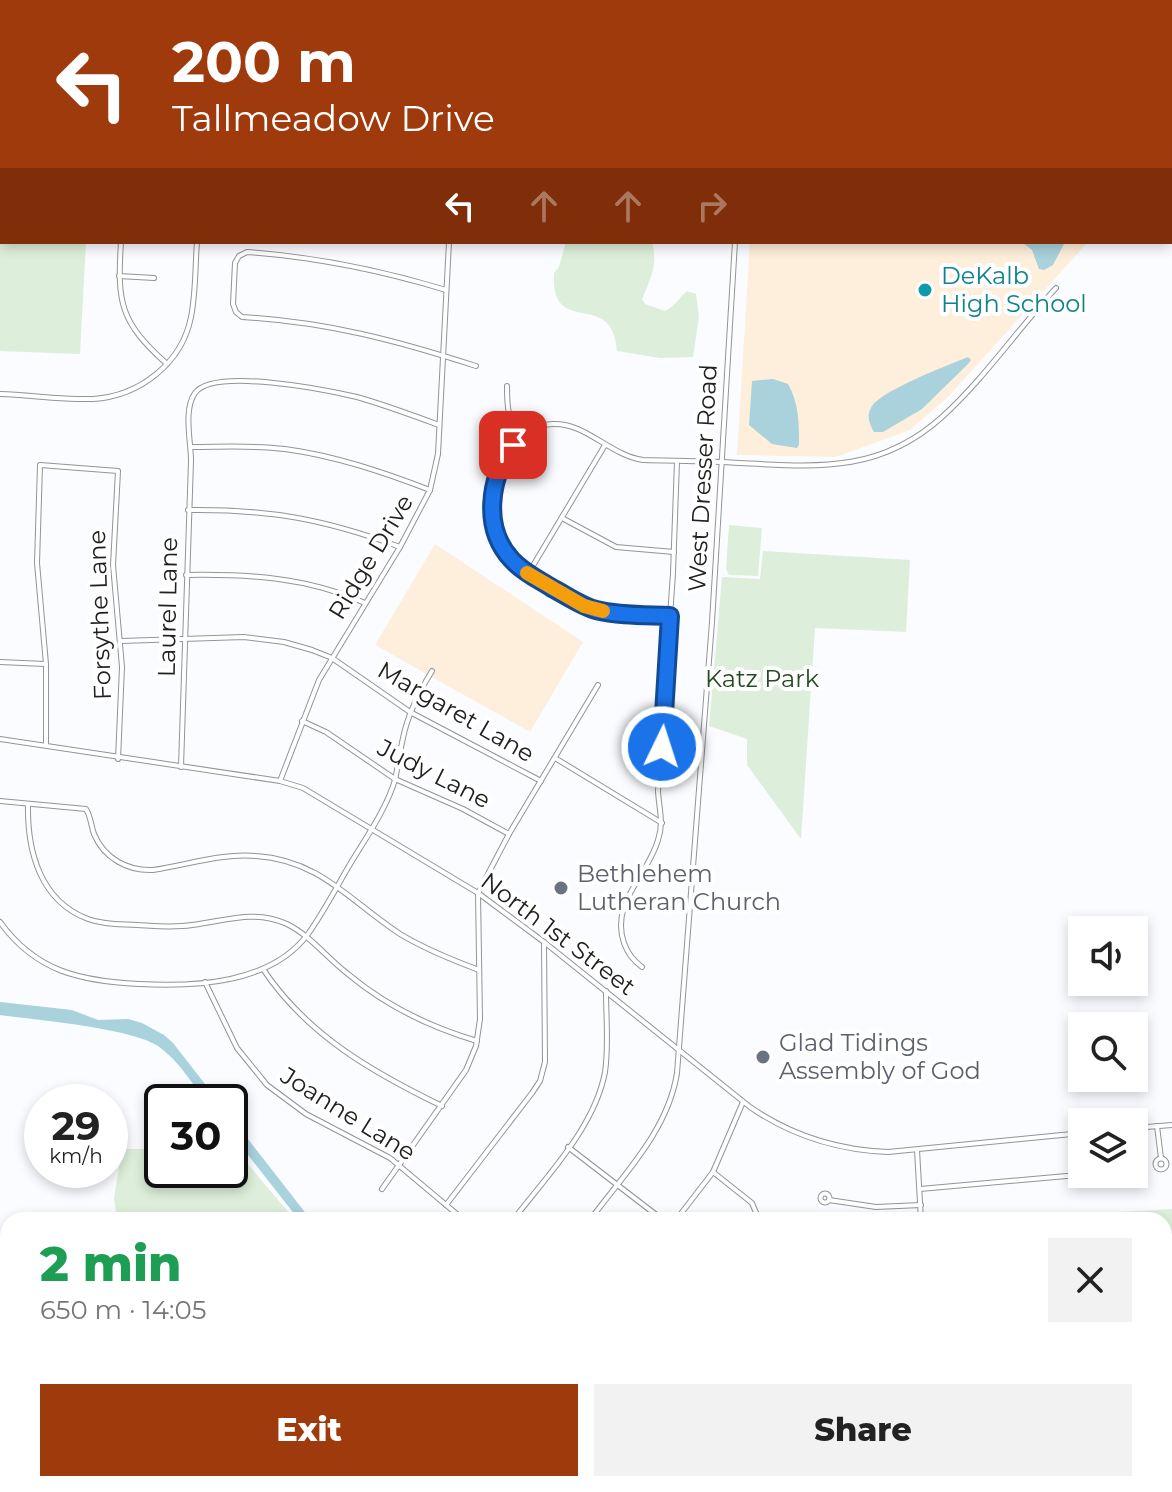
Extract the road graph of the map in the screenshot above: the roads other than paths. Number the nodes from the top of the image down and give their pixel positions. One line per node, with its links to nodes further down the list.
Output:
1 (121, 244): 5 (street)
2 (197, 244): 10 (street)
3 (449, 244): 8 (street, Ridge Drive)
4 (735, 244): 19 (street, West Dresser Road)
5 (119, 276): 6 (street); 10 (street)
6 (154, 278)
7 (1056, 288): 19 (street)
8 (446, 290): 9 (street, Ridge Drive); 9 (street)
9 (443, 355): 11 (street); 14 (street, Ridge Drive)
10 (167, 364): 13 (street)
11 (476, 366)
12 (507, 386): 15 (street)
13 (0, 394)
14 (439, 425): 17 (street, Laurel Lane); 20 (street, Ridge Drive)
15 (521, 435): 16 (street); 25 (street)
16 (605, 445): 18 (street); 22 (street)
17 (191, 447): 20 (street); 21 (street, Laurel Lane)
18 (677, 461): 19 (street); 24 (street)
19 (722, 462): 39 (street, West Dresser Road)
20 (430, 490): 23 (street, Ridge Drive)
21 (188, 510): 23 (street); 26 (street, Laurel Lane)
22 (562, 518): 24 (street); 25 (street)
23 (400, 547): 27 (street, Ridge Drive)
24 (674, 552): 28 (street)
25 (528, 574): 28 (street)
26 (186, 575): 27 (street); 29 (street, Laurel Lane)
27 (365, 603): 31 (street, Ridge Drive)
28 (670, 616): 38 (street)
29 (186, 639): 30 (street, Margaret Lane); 31 (street, Margaret Lane); 44 (street, Laurel Lane)
30 (121, 641): 33 (street, Forsythe Lane); 43 (street, Forsythe Lane)
31 (332, 658): 36 (street, Margaret Lane); 37 (street, Ridge Drive)
32 (0, 662): 33 (street)
33 (46, 664): 41 (street)
34 (432, 671): 36 (street)
35 (598, 685): 42 (street)
36 (410, 712): 45 (street); 47 (street, Margaret Lane)
37 (302, 721): 45 (street, Judy Lane); 46 (street, Ridge Drive)
38 (662, 735): 39 (street); 50 (street)
39 (703, 738): 64 (street, West Dresser Road)
40 (0, 739): 41 (street, North 1st Street)
41 (46, 745): 43 (street, North 1st Street)
42 (555, 758): 47 (street); 50 (street, Margaret Lane)
43 (118, 759): 44 (street, North 1st Street)
44 (181, 767): 46 (street, North 1st Street)
45 (395, 779): 51 (street); 52 (street, Judy Lane)
46 (280, 781): 51 (street, North 1st Street)
47 (541, 781): 52 (street)
48 (0, 801): 49 (street)
49 (28, 804): 53 (street); 56 (street)
50 (662, 823): 58 (street)
51 (371, 829): 53 (street); 54 (street, North 1st Street)
52 (509, 834): 54 (street)
53 (338, 885): 56 (street); 60 (street)
54 (478, 893): 57 (street, North 1st Street); 60 (street)
55 (0, 922): 61 (street)
56 (306, 936): 59 (street); 63 (street)
57 (544, 942): 62 (street, North 1st Street); 81 (street)
58 (642, 967)
59 (263, 969): 61 (street); 66 (street)
60 (479, 970): 63 (street)
61 (205, 982): 74 (street, Joanne Lane)
62 (606, 991): 64 (street, North 1st Street); 71 (street)
63 (477, 1041): 66 (street)
64 (680, 1052): 65 (street, North 1st Street); 77 (street, West Dresser Road)
65 (743, 1102): 72 (street, North 1st Street); 75 (street)
66 (442, 1106): 74 (street)
67 (1172, 1125): 68 (street)
68 (1157, 1126): 69 (street); 73 (street)
69 (1148, 1127)
70 (1068, 1134): 72 (street, North 1st Street)
71 (568, 1147): 77 (street); 84 (street)
72 (917, 1150): 79 (street)
73 (1161, 1158)
74 (398, 1164): 78 (street); 81 (street, Joanne Lane)
75 (713, 1172): 87 (street); 88 (street)
76 (1068, 1176): 79 (street)
77 (616, 1185): 85 (street, West Dresser Road); 86 (street)
78 (382, 1189)
79 (920, 1189): 82 (street)
80 (829, 1200): 82 (street)
81 (446, 1205): 83 (street, Joanne Lane)
82 (921, 1205): 89 (street)
83 (454, 1212)
84 (519, 1212)
85 (596, 1212)
86 (652, 1212)
87 (682, 1212)
88 (756, 1212)
89 (921, 1212)

